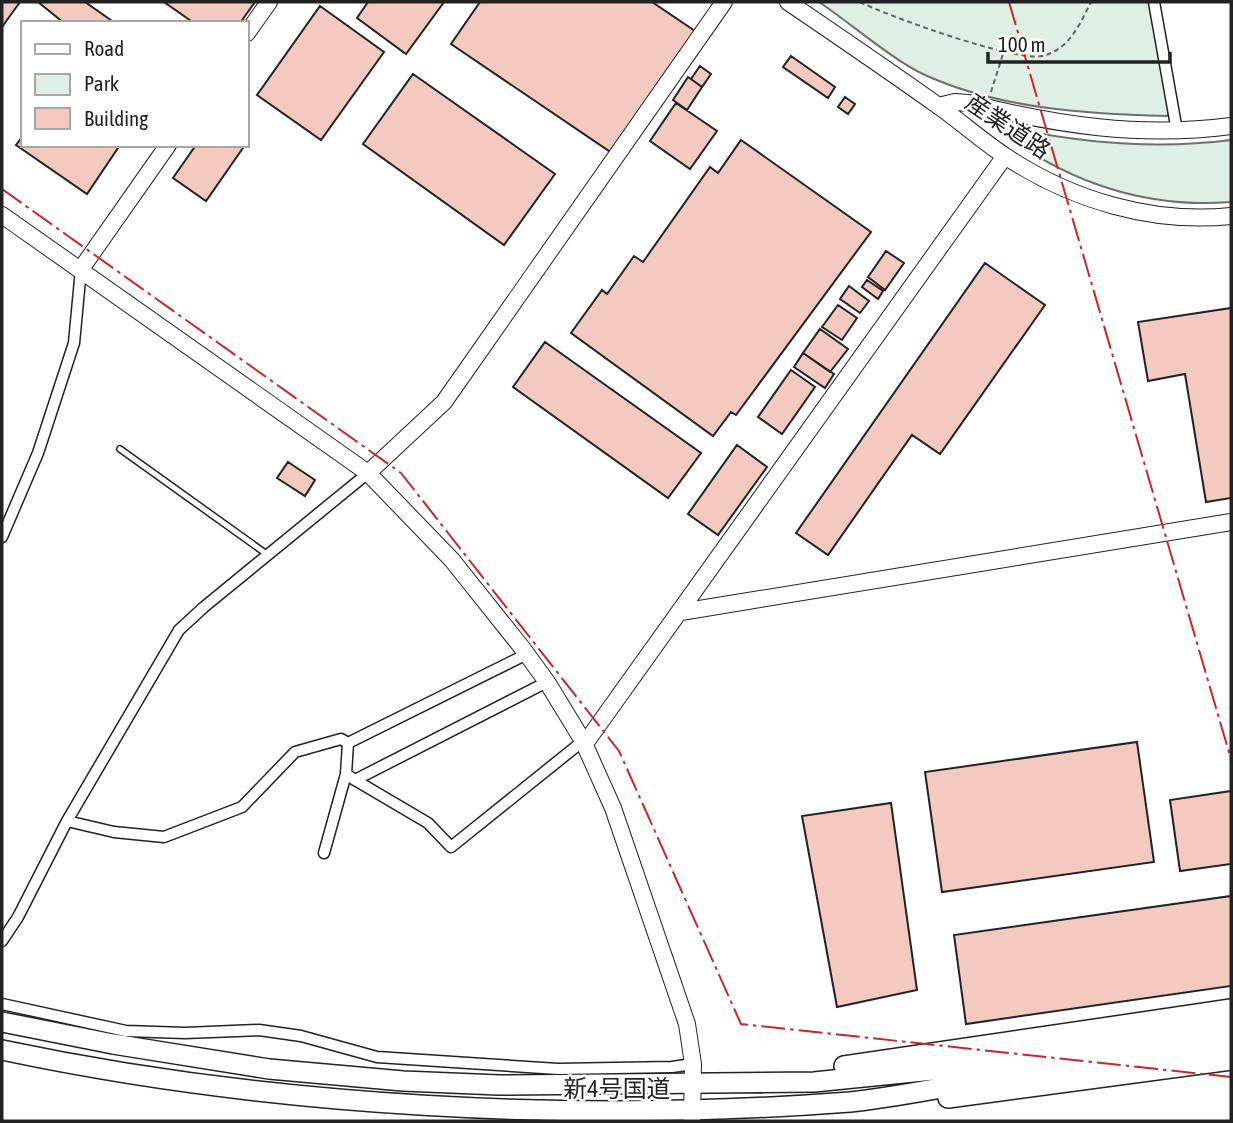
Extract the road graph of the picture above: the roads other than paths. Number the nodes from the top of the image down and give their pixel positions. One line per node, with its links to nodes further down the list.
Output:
1 (269, 2): 5 (street)
2 (724, 2): 15 (street)
3 (788, 2): 6 (street, 産業道路)
4 (1154, 2): 8 (street)
5 (248, 32)
6 (938, 106): 8 (street); 10 (street, 産業道路)
7 (1231, 126): 8 (street)
8 (1177, 131)
9 (167, 147): 13 (street)
10 (1005, 156): 12 (street, 産業道路); 19 (street)
11 (2, 215): 13 (street)
12 (1231, 216)
13 (81, 269): 15 (street); 17 (street)
14 (120, 449): 18 (lane)
15 (369, 473): 18 (street); 20 (street)
16 (1231, 522): 19 (street)
17 (2, 537)
18 (268, 555): 25 (street)
19 (681, 612): 23 (street)
20 (527, 654): 21 (street); 22 (street)
21 (547, 682): 23 (street); 24 (street)
22 (348, 743): 24 (street); 25 (street)
23 (583, 743): 24 (street); 35 (street)
24 (351, 777): 26 (street)
25 (67, 821): 27 (street)
26 (324, 853)
27 (2, 941)
28 (2, 1004): 35 (street)
29 (1231, 1009): 36 (highway)
30 (2, 1022): 37 (highway, 新4号国道)
31 (1231, 1026): 36 (highway, 新4号国道)
32 (1231, 1042): 38 (highway, 新4号国道)
33 (2, 1050): 39 (highway, 新4号国道)
34 (1231, 1060): 38 (highway)
35 (693, 1064): 37 (street)
36 (729, 1082): 37 (highway, 新4号国道)
37 (693, 1084): 39 (street)
38 (851, 1102): 39 (highway, 新4号国道)
39 (692, 1117)

